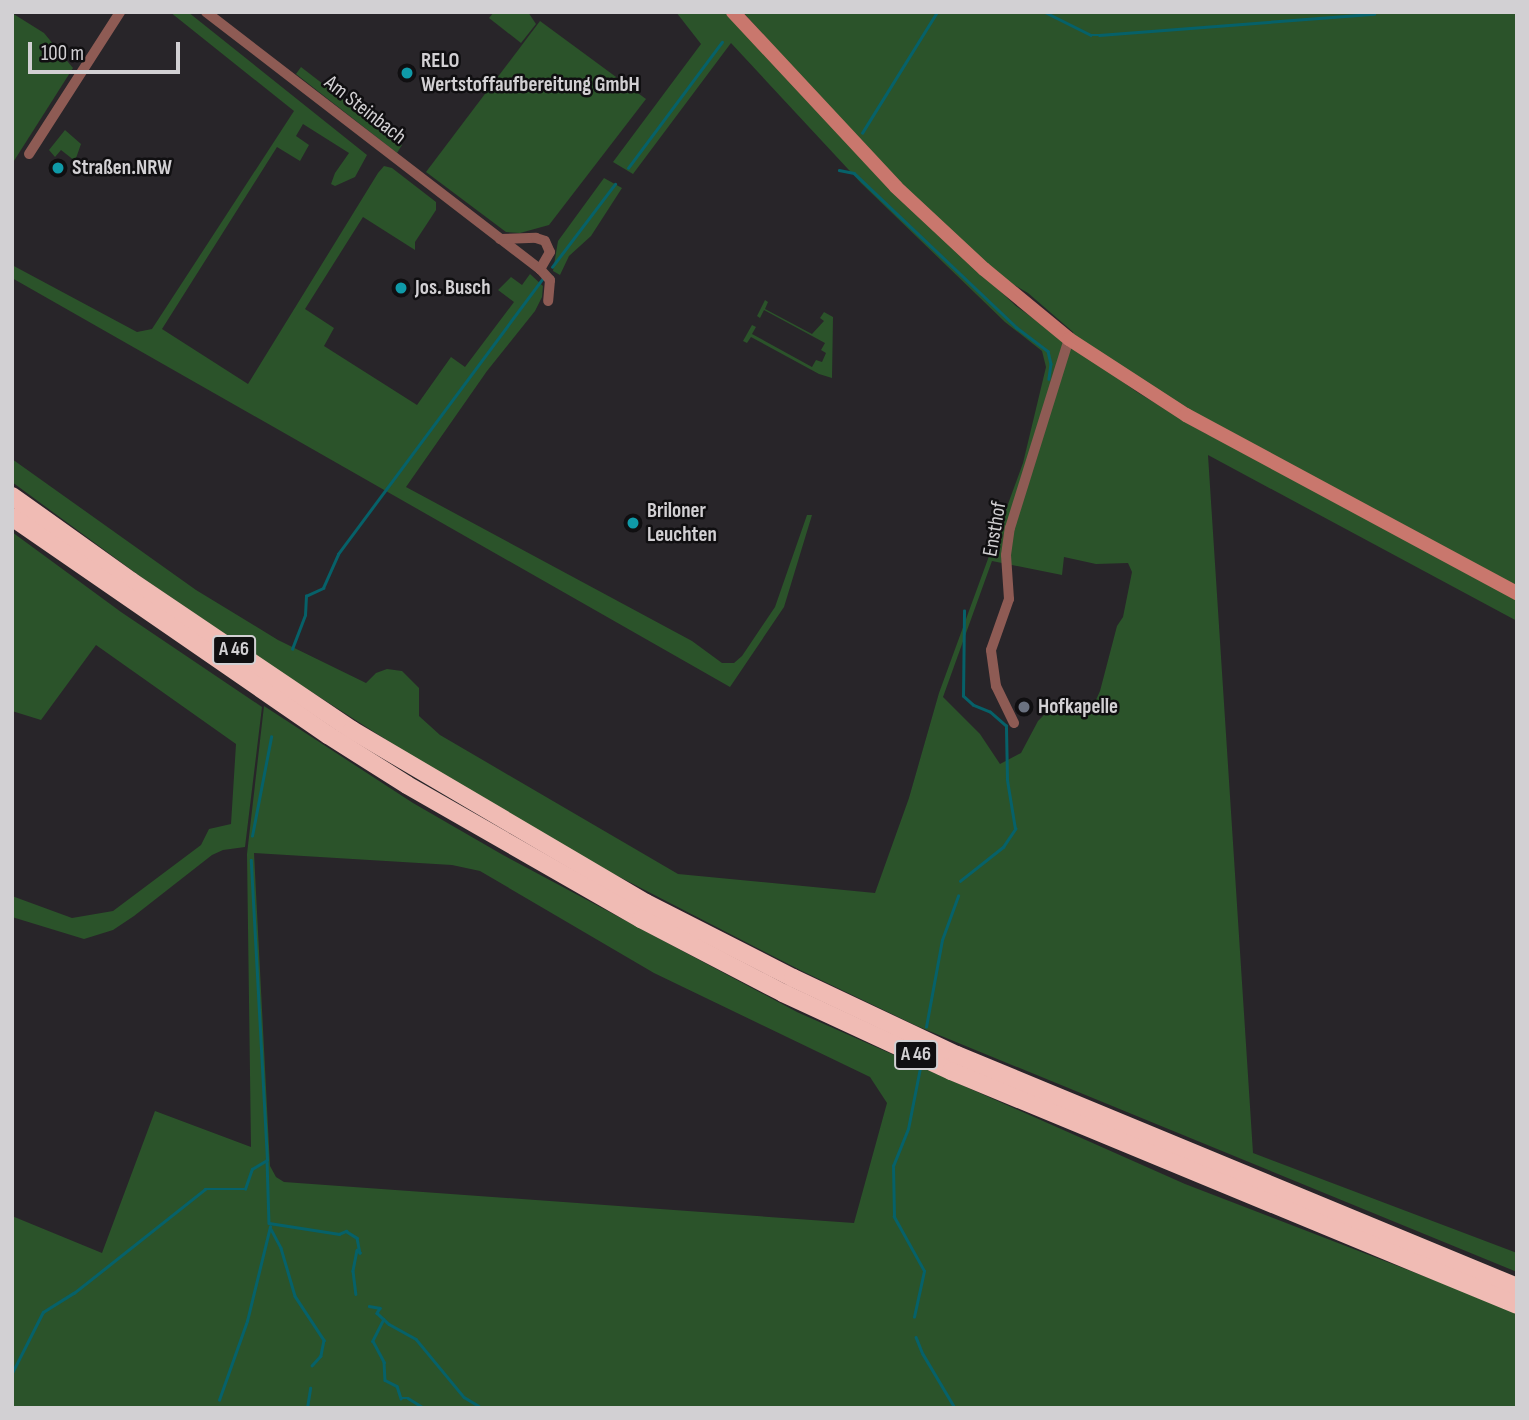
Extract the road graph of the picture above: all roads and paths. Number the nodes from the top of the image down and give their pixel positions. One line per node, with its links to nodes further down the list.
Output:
1 (120, 12): 4 (street)
2 (206, 12): 5 (street, Am Steinbach)
3 (733, 12): 8 (main road)
4 (29, 154)
5 (499, 239): 6 (street, Am Steinbach); 6 (street)
6 (540, 269): 7 (street)
7 (548, 301)
8 (1069, 339): 11 (main road); 12 (street, Ensthof)
9 (12, 496): 13 (highway, A 46)
10 (12, 517): 13 (highway, A 46)
11 (1517, 593)
12 (1014, 723)
13 (332, 728): 14 (highway, A 46)
14 (348, 738): 15 (highway, A 46); 16 (highway, A 46)
15 (1517, 1287)
16 (1517, 1305)

